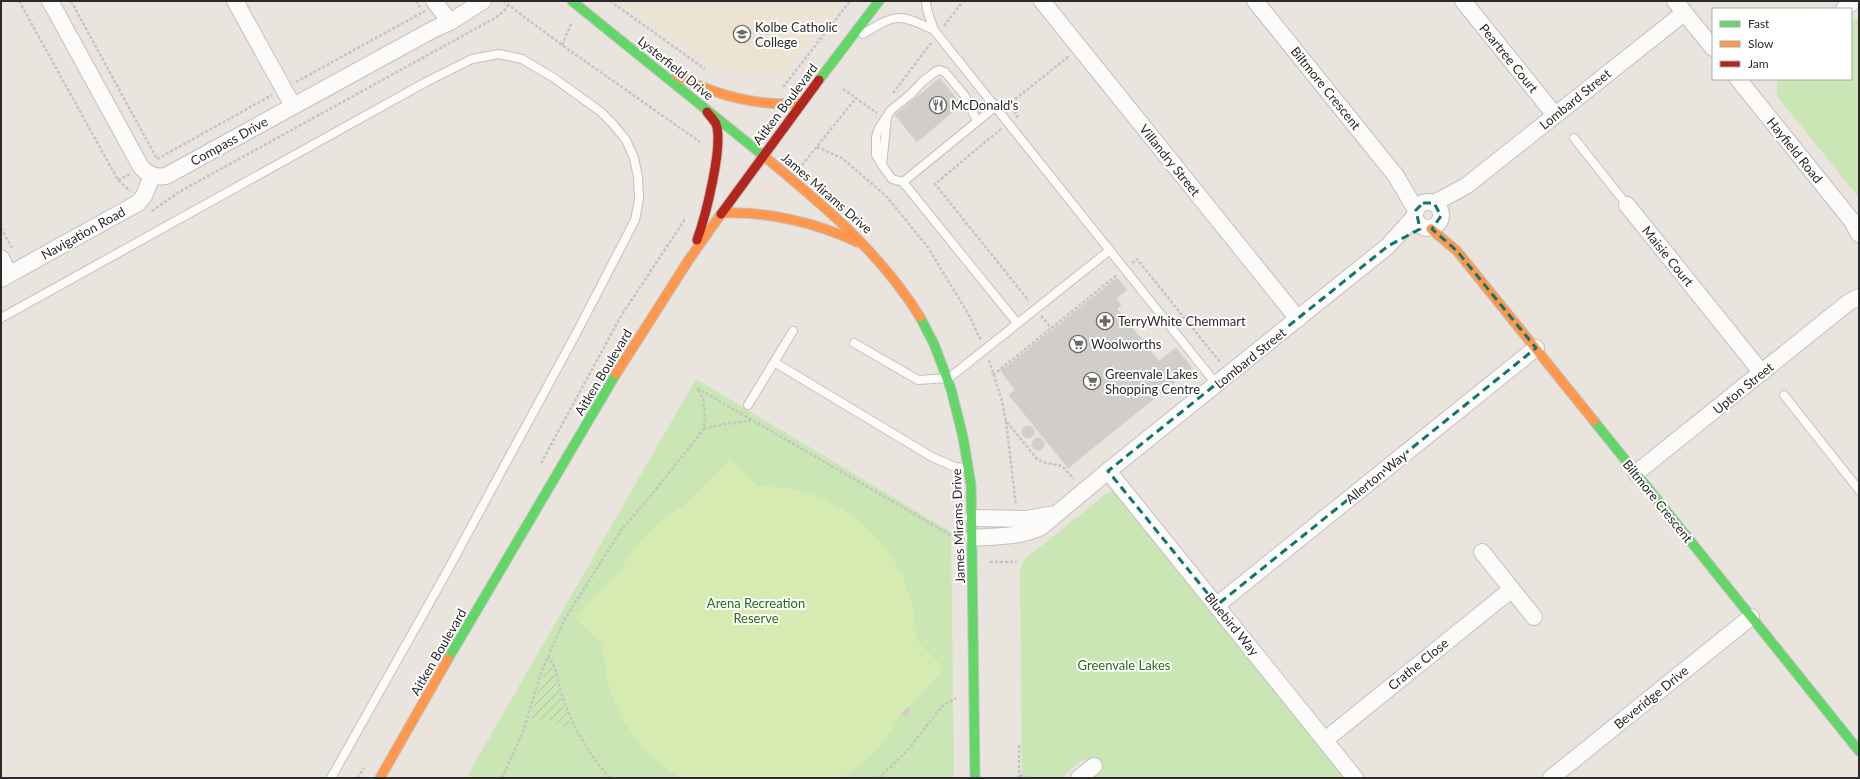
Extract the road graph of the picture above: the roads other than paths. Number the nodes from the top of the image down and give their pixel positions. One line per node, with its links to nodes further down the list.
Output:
1 (50, 1): 28 (street)
2 (235, 1): 21 (street)
3 (483, 1): 14 (street, Compass Drive)
4 (572, 1): 18 (street, Lysterfield Drive)
5 (879, 1): 16 (street, Aitken Boulevard)
6 (926, 1): 15 (lane)
7 (1042, 1): 43 (street, Villandry Street)
8 (1255, 1): 32 (street, Biltmore Crescent)
9 (1463, 1): 24 (street, Peartree Court)
10 (1854, 1): 13 (street)
11 (435, 3): 14 (street)
12 (1679, 7): 17 (street); 24 (street, Lombard Street)
13 (1845, 8)
14 (450, 22): 21 (street, Compass Drive)
15 (936, 32): 16 (lane); 23 (lane)
16 (847, 44): 20 (street, Aitken Boulevard)
17 (1712, 47)
18 (634, 51): 20 (street); 22 (street, Lysterfield Drive)
19 (1746, 82): 33 (street, Hayfield Road)
20 (801, 103): 27 (street, Aitken Boulevard)
21 (292, 106): 28 (street, Compass Drive)
22 (704, 107): 27 (street, Lysterfield Drive); 38 (street)
23 (995, 107): 25 (lane); 35 (lane)
24 (1555, 115): 32 (street, Lombard Street)
25 (977, 121): 29 (lane); 29 (lane)
26 (1574, 138): 30 (lane, Maisie Court)
27 (764, 154): 31 (street, Aitken Boulevard); 34 (street, James Mirams Drive)
28 (152, 176): 39 (street, Navigation Road)
29 (903, 182): 44 (lane)
30 (1627, 205): 49 (street, Maisie Court)
31 (722, 213): 34 (street); 38 (street, Aitken Boulevard)
32 (1428, 215): 36 (street, Biltmore Crescent); 43 (street, Lombard Street)
33 (1857, 227)
34 (872, 250): 50 (street, James Mirams Drive)
35 (1110, 250): 44 (lane); 51 (lane)
36 (1457, 251): 47 (street, Biltmore Crescent)
37 (8, 256): 39 (street)
38 (688, 262): 70 (street, Aitken Boulevard)
39 (5, 276)
40 (1859, 287): 41 (street, Upton Street)
41 (1854, 300): 49 (street, Upton Street)
42 (1, 318): 69 (lane)
43 (1298, 319): 51 (street, Lombard Street)
44 (1017, 323): 50 (lane)
45 (793, 331): 48 (lane)
46 (854, 343): 50 (lane)
47 (1536, 348): 56 (street, Biltmore Crescent); 63 (street, Allerton Way)
48 (774, 362): 53 (lane); 54 (lane)
49 (1762, 373): 56 (street, Upton Street)
50 (949, 378): 54 (street, James Mirams Drive)
51 (1217, 385): 55 (street, Lombard Street)
52 (1784, 395): 57 (lane)
53 (748, 405)
54 (969, 468): 59 (street, James Mirams Drive)
55 (1108, 470): 58 (street, Lombard Street); 63 (street, Bluebird Way)
56 (1636, 473): 65 (street, Biltmore Crescent)
57 (1859, 490)
58 (1055, 514): 59 (street); 60 (street, Lombard Street)
59 (973, 518): 60 (street, James Mirams Drive)
60 (973, 538): 71 (street, James Mirams Drive)
61 (1482, 552): 62 (street)
62 (1512, 589): 64 (street); 66 (street, Crathe Close)
63 (1217, 605): 66 (street, Bluebird Way)
64 (1534, 617)
65 (1751, 617): 67 (street, Biltmore Crescent); 74 (street, Beveridge Drive)
66 (1324, 740): 73 (street, Bluebird Way)
67 (1859, 751)
68 (1094, 766): 72 (street)
69 (330, 778)
70 (380, 778)
71 (975, 778)
72 (1080, 778)
73 (1355, 778)
74 (1551, 778)

